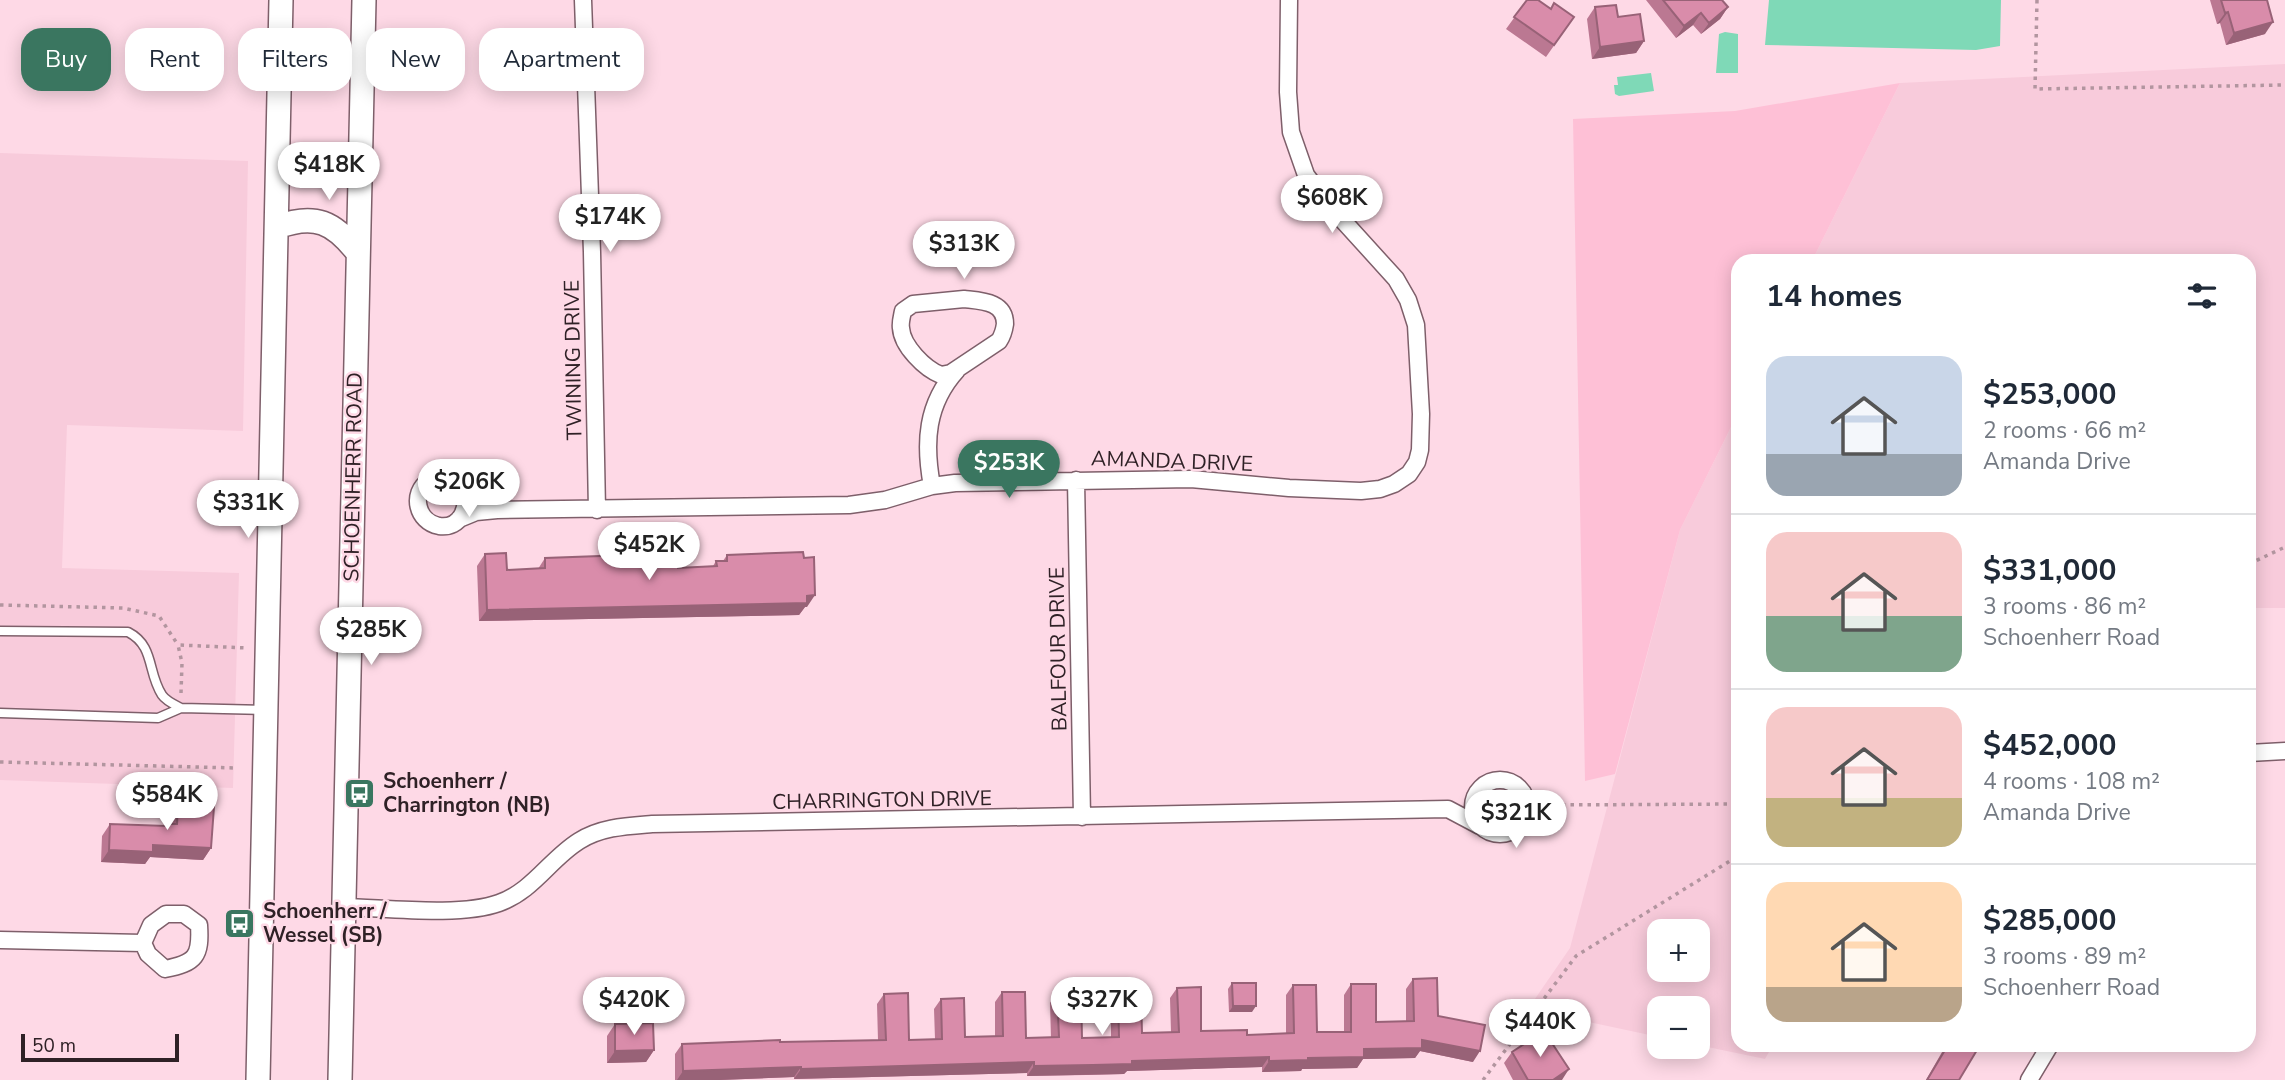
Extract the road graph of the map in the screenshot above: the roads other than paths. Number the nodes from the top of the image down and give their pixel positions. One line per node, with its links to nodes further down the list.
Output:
1 (281, 0): 5 (main road)
2 (364, 0): 6 (main road, SCHOENHERR ROAD)
3 (583, 0): 14 (street, TWINING DRIVE)
4 (1289, 0): 10 (street, AMANDA DRIVE)
5 (277, 227): 6 (main road); 18 (main road)
6 (358, 253): 26 (main road, SCHOENHERR ROAD)
7 (921, 364): 8 (street); 8 (street); 9 (street)
8 (959, 368): 9 (street)
9 (939, 395): 11 (street)
10 (1076, 480): 11 (street, AMANDA DRIVE); 24 (street, BALFOUR DRIVE)
11 (932, 486): 14 (street, AMANDA DRIVE)
12 (463, 489): 13 (street); 15 (street); 15 (street)
13 (498, 510): 14 (street, AMANDA DRIVE); 15 (street, AMANDA DRIVE)
14 (597, 510)
15 (459, 519)
16 (0, 631): 17 (lane)
17 (181, 708): 18 (lane); 19 (lane)
18 (266, 710): 30 (main road)
19 (0, 713)
20 (2285, 751): 21 (street)
21 (2256, 753)
22 (1477, 792): 23 (street, CHARRINGTON DRIVE); 25 (street); 25 (street, CHARRINGTON DRIVE)
23 (1448, 809): 24 (street, CHARRINGTON DRIVE); 25 (street, CHARRINGTON DRIVE)
24 (1082, 817): 26 (street, CHARRINGTON DRIVE)
25 (1480, 825)
26 (344, 907): 31 (main road, SCHOENHERR ROAD)
27 (0, 940): 28 (street)
28 (143, 943)
29 (2046, 1052): 32 (street)
30 (258, 1080)
31 (340, 1080)
32 (2029, 1080)

